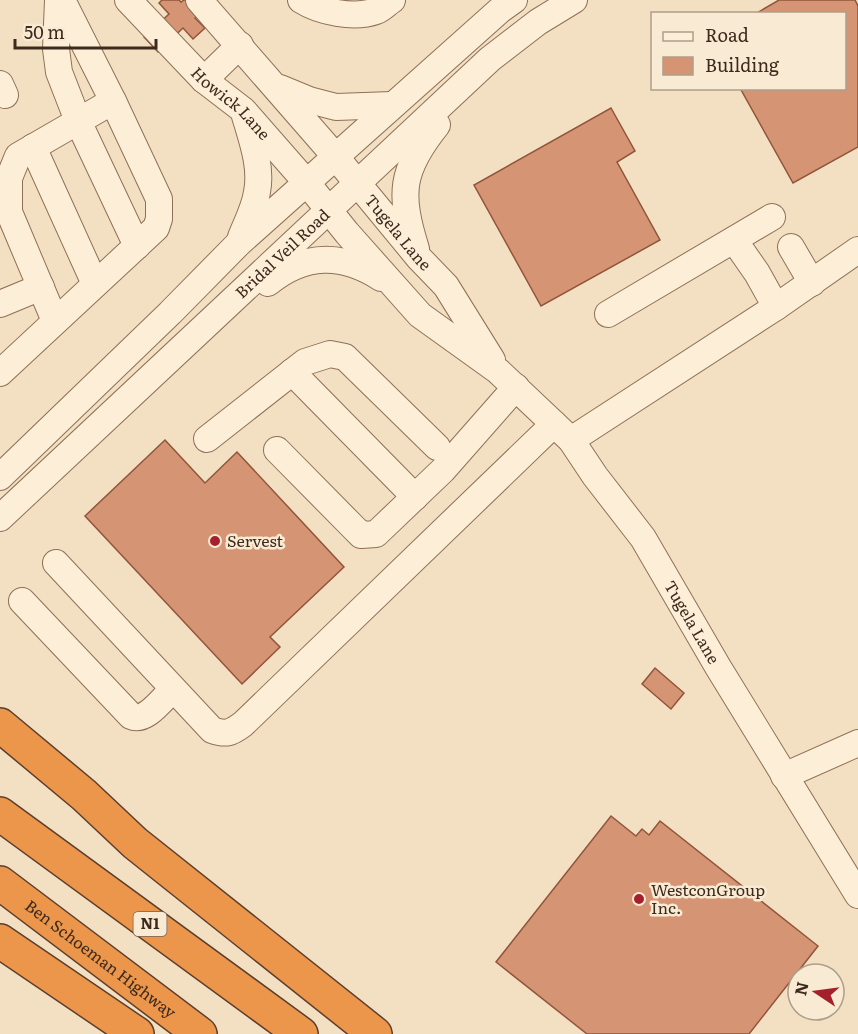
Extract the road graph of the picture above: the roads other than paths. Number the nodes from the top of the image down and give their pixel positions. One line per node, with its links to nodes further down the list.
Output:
1 (60, 0): 12 (street); 15 (street)
2 (128, 0): 10 (street, Howick Lane)
3 (199, 0): 8 (street)
4 (301, 0): 5 (street)
5 (392, 0)
6 (514, 0): 13 (street)
7 (574, 0): 9 (street, Bridal Veil Road)
8 (240, 45): 10 (street); 11 (street)
9 (490, 59): 19 (street, Bridal Veil Road); 27 (street)
10 (204, 81): 14 (street, Howick Lane)
11 (274, 86): 13 (street); 17 (street)
12 (113, 101): 15 (street); 24 (street)
13 (392, 105): 17 (street)
14 (243, 110): 18 (street, Howick Lane); 23 (street)
15 (78, 121): 16 (street); 24 (street)
16 (33, 147): 29 (street); 30 (street)
17 (335, 156): 18 (street); 19 (street, Tugela Lane)
18 (307, 183): 20 (street, Howick Lane); 23 (street)
19 (357, 184): 20 (street, Bridal Veil Road); 27 (street, Tugela Lane)
20 (329, 210): 31 (street, Tugela Lane); 39 (street, Bridal Veil Road)
21 (772, 217): 22 (street)
22 (734, 240): 33 (street); 34 (street)
23 (239, 243): 44 (street)
24 (137, 246): 29 (street)
25 (791, 247): 28 (street)
26 (858, 250): 28 (street)
27 (419, 258): 38 (street, Tugela Lane)
28 (812, 283): 33 (street)
29 (95, 284): 35 (street)
30 (41, 287): 32 (street); 35 (street)
31 (396, 288): 38 (street, Tugela Lane); 39 (street)
32 (0, 304)
33 (776, 307): 40 (street)
34 (608, 314)
35 (55, 321): 37 (street)
36 (292, 372): 41 (street); 42 (street); 45 (street)
37 (0, 373)
38 (507, 379): 40 (street, Tugela Lane); 45 (street)
39 (129, 398): 46 (street, Bridal Veil Road)
40 (562, 432): 49 (street); 53 (street, Tugela Lane)
41 (207, 439)
42 (437, 447)
43 (277, 450): 45 (street)
44 (0, 477)
45 (415, 497)
46 (0, 518)
47 (56, 563): 49 (street)
48 (22, 601): 49 (street)
49 (173, 689)
50 (0, 725): 57 (highway)
51 (858, 743): 53 (street)
52 (0, 752): 57 (highway)
53 (784, 776): 56 (street, Tugela Lane)
54 (0, 814): 61 (highway, N1)
55 (0, 883): 60 (highway, Ben Schoeman Highway)
56 (858, 895)
57 (220, 912): 62 (highway)
58 (0, 941): 59 (highway)
59 (137, 1034)
60 (200, 1034)
61 (301, 1034)
62 (375, 1034)

